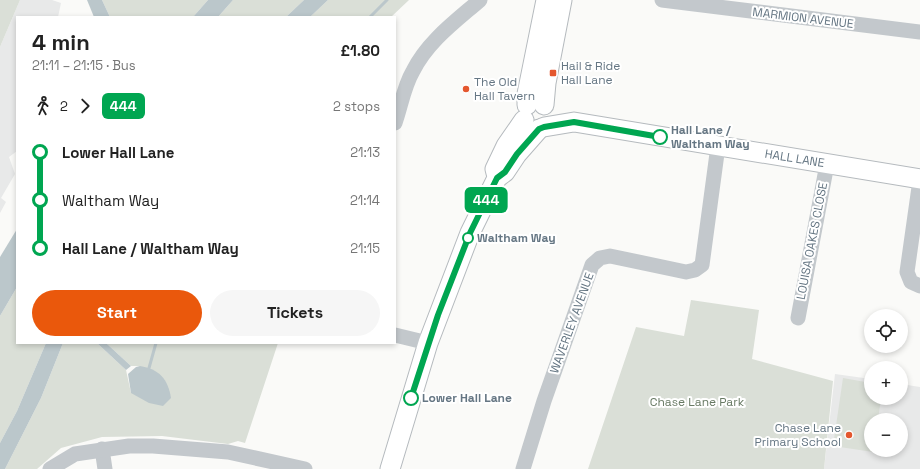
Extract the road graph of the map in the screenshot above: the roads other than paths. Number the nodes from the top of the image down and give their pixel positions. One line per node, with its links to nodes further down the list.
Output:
1 (480, 0): 8 (street)
2 (546, 0): 7 (main road)
3 (562, 0): 7 (main road)
4 (662, 0): 5 (street, MARMION AVENUE)
5 (707, 3): 6 (street, MARMION AVENUE)
6 (920, 32)
7 (538, 116): 9 (main road, HALL LANE); 15 (main road)
8 (396, 120)
9 (718, 146): 10 (main road, HALL LANE); 21 (street, WAVERLEY AVENUE)
10 (827, 164): 11 (main road, HALL LANE); 13 (street, LOUISA OAKES CLOSE)
11 (920, 180): 12 (street)
12 (920, 286)
13 (798, 318)
14 (396, 335): 15 (street)
15 (428, 342): 20 (main road)
16 (102, 449): 17 (street); 18 (street); 19 (street)
17 (50, 469)
18 (105, 469)
19 (305, 469)
20 (390, 469)
21 (523, 469)

